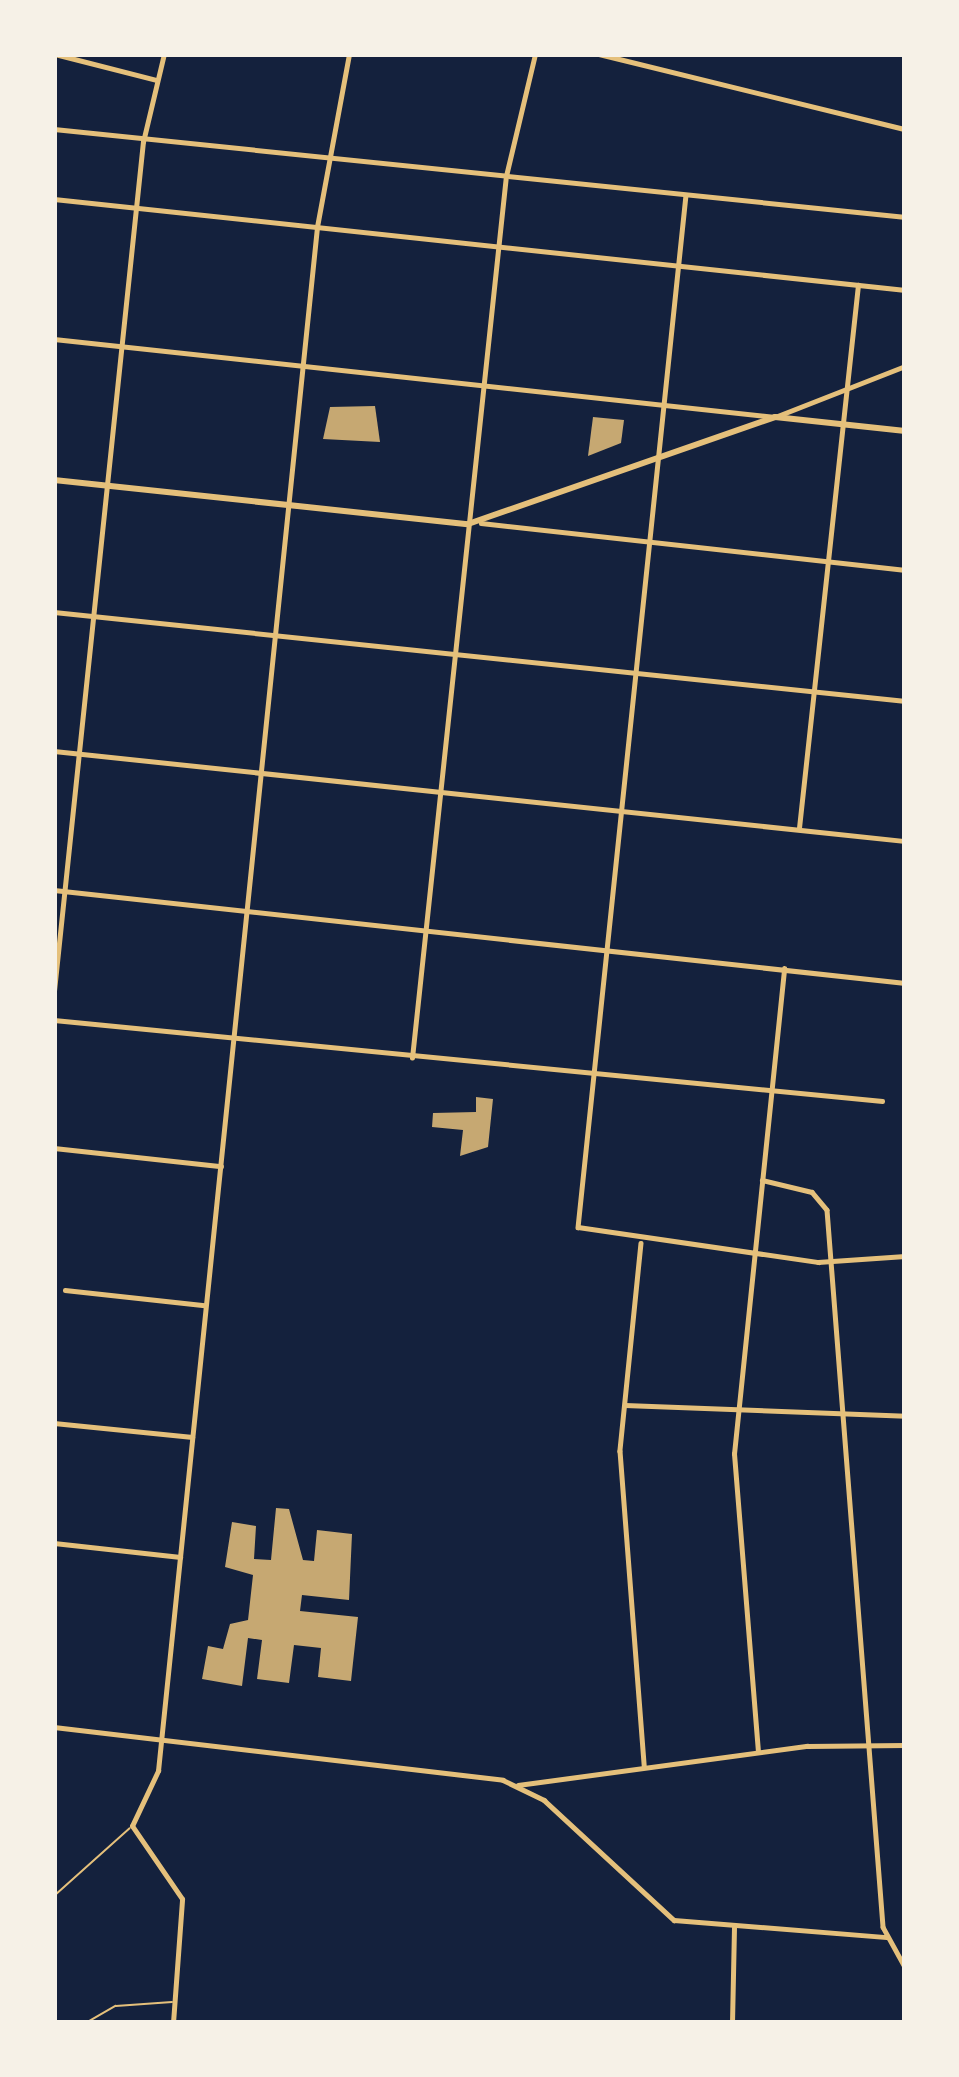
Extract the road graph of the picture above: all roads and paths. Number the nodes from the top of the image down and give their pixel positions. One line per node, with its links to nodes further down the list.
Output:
1 (55, 54): 6 (street)
2 (164, 54): 6 (street)
3 (350, 54): 10 (street)
4 (535, 54): 11 (street)
5 (599, 54): 8 (street)
6 (157, 80): 9 (street)
7 (54, 129): 9 (street)
8 (905, 129)
9 (144, 137): 10 (street); 14 (street)
10 (326, 155): 11 (street); 16 (street)
11 (506, 176): 12 (street); 17 (street)
12 (686, 196): 15 (street); 18 (street)
13 (54, 199): 14 (street)
14 (136, 208): 16 (street); 22 (street)
15 (905, 217)
16 (317, 227): 17 (street); 23 (street)
17 (498, 246): 18 (street); 25 (street)
18 (678, 265): 19 (street); 27 (street)
19 (858, 285): 20 (street); 26 (street)
20 (905, 290)
21 (54, 339): 22 (street)
22 (122, 346): 23 (street); 33 (street)
23 (303, 365): 25 (street); 34 (street)
24 (905, 366): 26 (street)
25 (482, 384): 27 (street); 36 (street)
26 (848, 389): 28 (street); 29 (street)
27 (664, 403): 28 (street); 31 (street)
28 (775, 418): 29 (main road); 31 (main road)
29 (843, 424): 30 (main road); 38 (street)
30 (905, 431)
31 (658, 458): 35 (main road); 37 (street)
32 (54, 480): 33 (main road)
33 (107, 485): 34 (main road); 41 (street)
34 (288, 505): 36 (main road); 42 (street)
35 (481, 523): 36 (main road); 37 (street)
36 (468, 524): 43 (street)
37 (649, 543): 38 (street); 44 (street)
38 (828, 562): 39 (street); 45 (street)
39 (905, 570)
40 (54, 612): 41 (street)
41 (94, 615): 42 (street); 48 (street)
42 (274, 635): 43 (street); 49 (street)
43 (454, 653): 44 (street); 50 (street)
44 (635, 673): 45 (street); 51 (street)
45 (813, 691): 46 (street); 52 (street)
46 (905, 701)
47 (54, 751): 48 (street)
48 (79, 754): 49 (street); 55 (street)
49 (260, 772): 50 (street); 56 (street)
50 (440, 792): 51 (street); 57 (street)
51 (621, 811): 52 (street); 58 (street)
52 (799, 830): 53 (street)
53 (905, 841)
54 (54, 890): 55 (street)
55 (64, 892): 56 (street); 61 (street)
56 (245, 910): 57 (street); 63 (street)
57 (425, 930): 58 (street); 64 (street)
58 (606, 950): 59 (street); 65 (street)
59 (784, 969): 60 (street); 66 (street)
60 (905, 983)
61 (54, 991)
62 (54, 1020): 63 (street)
63 (234, 1039): 64 (street); 69 (street)
64 (412, 1058): 65 (street)
65 (593, 1077): 66 (street); 71 (street)
66 (771, 1096): 67 (street); 70 (street)
67 (882, 1101)
68 (54, 1148): 69 (street)
69 (222, 1166): 76 (street)
70 (762, 1180): 72 (street); 74 (street)
71 (641, 1243): 72 (street); 77 (street)
72 (754, 1254): 74 (street); 79 (street)
73 (905, 1256): 74 (street)
74 (832, 1262): 80 (street)
75 (64, 1291): 76 (street)
76 (204, 1305): 82 (street)
77 (625, 1406): 79 (street); 90 (street)
78 (905, 1416): 80 (street)
79 (737, 1417): 80 (street); 89 (street)
80 (844, 1421): 87 (street)
81 (54, 1423): 82 (street)
82 (192, 1437): 84 (street)
83 (54, 1544): 84 (street)
84 (180, 1557): 86 (street)
85 (54, 1726): 86 (street)
86 (161, 1742): 91 (street); 92 (street)
87 (871, 1743): 88 (street); 89 (street); 95 (street)
88 (905, 1745)
89 (758, 1752): 90 (street)
90 (644, 1766): 91 (street)
91 (518, 1785): 94 (street)
92 (132, 1826): 93 (lane); 97 (street)
93 (54, 1895)
94 (734, 1928): 95 (street); 100 (street)
95 (886, 1937): 96 (street)
96 (905, 1967)
97 (176, 2002): 98 (lane); 99 (street)
98 (86, 2023)
99 (173, 2023)
100 (732, 2023)

